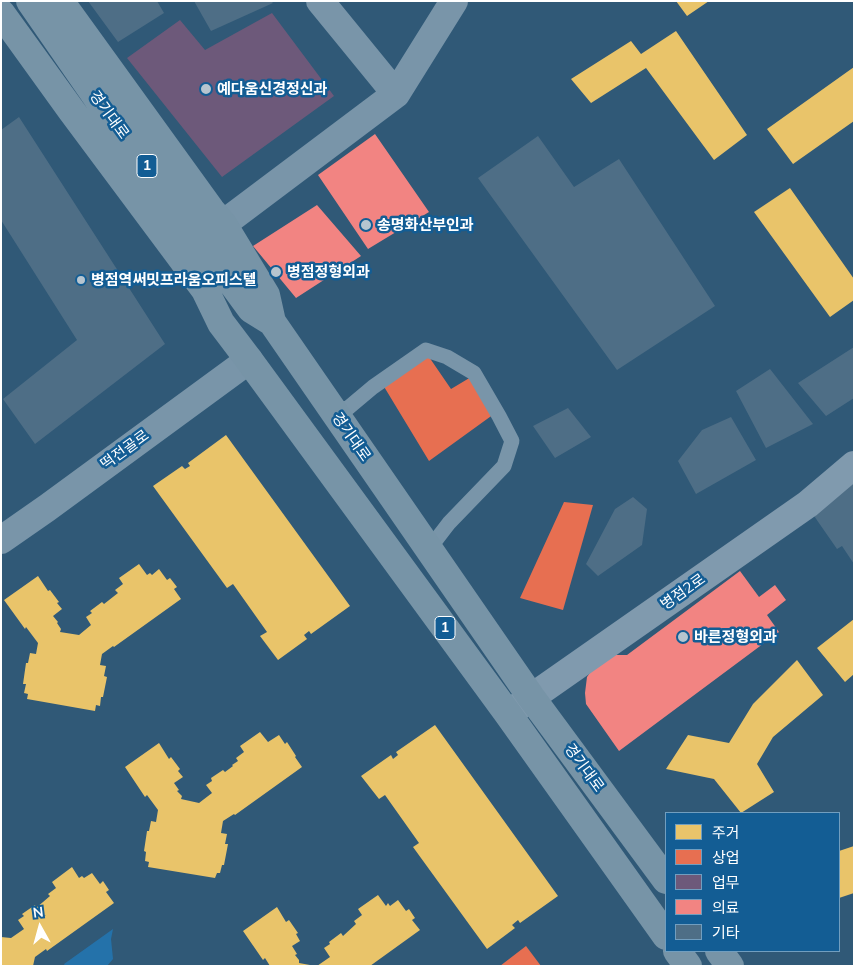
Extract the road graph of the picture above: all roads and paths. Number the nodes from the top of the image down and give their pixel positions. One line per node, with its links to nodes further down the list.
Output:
1 (30, 1): 9 (main road, 경기대로 / 1)
2 (60, 1): 8 (main road)
3 (320, 1): 7 (street)
4 (454, 1): 7 (street)
5 (1, 13): 10 (main road, 경기대로 / 1)
6 (1, 35): 10 (main road, 경기대로)
7 (396, 94): 8 (street)
8 (223, 224): 9 (main road)
9 (272, 322): 12 (main road, 경기대로 / 1)
10 (221, 323): 11 (main road, 경기대로 / 1)
11 (249, 360): 14 (street, 떡전골로); 17 (main road, 경기대로 / 1)
12 (332, 410): 15 (main road, 경기대로 / 1); 15 (lane)
13 (854, 465): 16 (street, 병점2로)
14 (1, 540)
15 (429, 549): 16 (main road, 경기대로 / 1)
16 (531, 697): 17 (street, 병점2로); 18 (main road, 경기대로 / 1)
17 (508, 714): 19 (main road, 경기대로 / 1)
18 (665, 879)
19 (665, 935)
20 (678, 952): 22 (main road)
21 (720, 952): 23 (main road)
22 (688, 966)
23 (730, 966)

